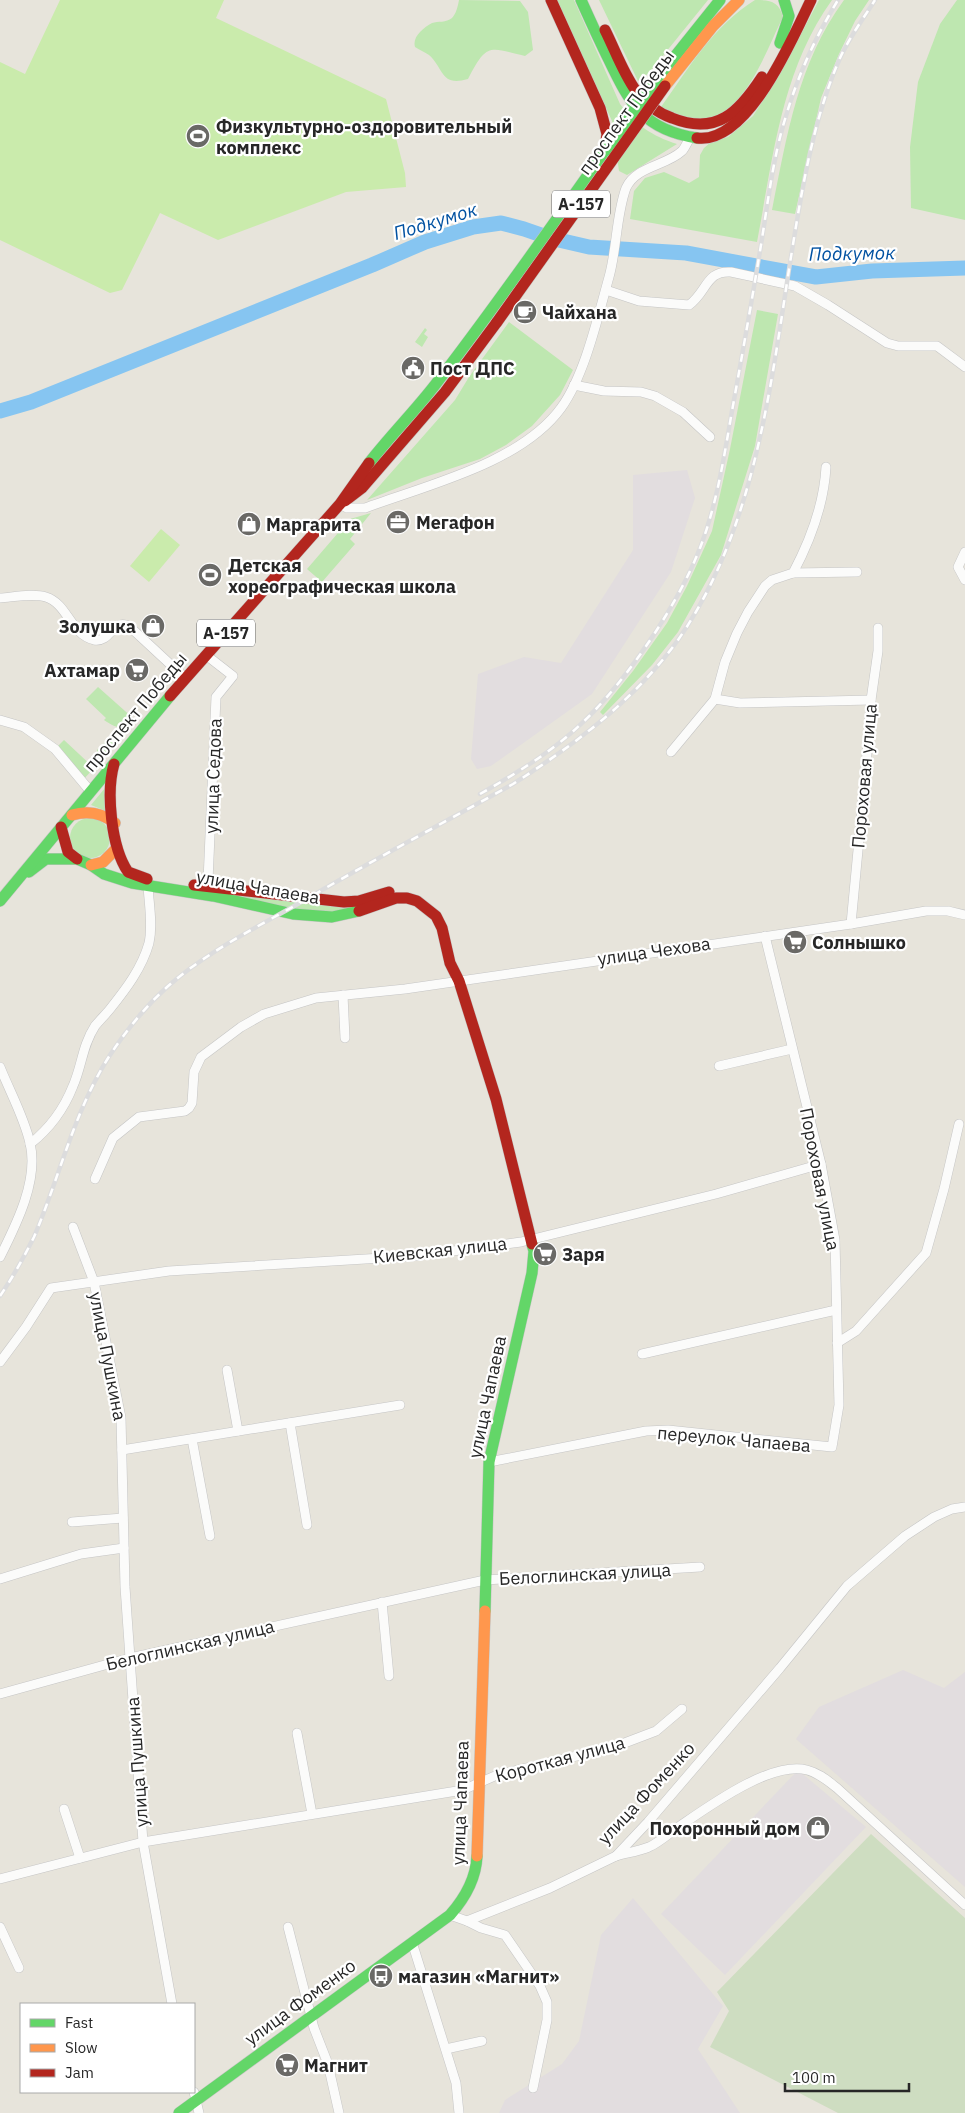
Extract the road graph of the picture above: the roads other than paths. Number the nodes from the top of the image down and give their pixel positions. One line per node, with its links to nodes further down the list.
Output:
1 (551, 0): 10 (main road)
2 (581, 0): 9 (main road)
3 (591, 0): 6 (main road)
4 (720, 0): 8 (main road, проспект Победы / А-157)
5 (739, 0): 8 (main road, проспект Победы / А-157)
6 (784, 0)
7 (811, 0): 9 (main road)
8 (660, 83): 10 (main road, проспект Победы / А-157, bridge); 12 (main road, проспект Победы / А-157, bridge)
9 (690, 138): 11 (street)
10 (605, 151): 12 (main road, проспект Победы / А-157)
11 (606, 290): 13 (street); 14 (street)
12 (492, 319): 17 (main road, проспект Победы / А-157)
13 (965, 367)
14 (574, 385): 15 (street); 17 (street)
15 (710, 437)
16 (826, 468): 20 (street)
17 (340, 504): 24 (main road, проспект Победы / А-157)
18 (965, 552): 21 (street)
19 (857, 572): 20 (street)
20 (793, 573): 26 (street)
21 (965, 580)
22 (0, 598): 25 (street)
23 (878, 628): 27 (street, Пороховая улица)
24 (206, 655): 25 (main road, проспект Победы / А-157); 39 (street, улица Седова)
25 (186, 678): 30 (main road, проспект Победы / А-157)
26 (714, 699): 27 (street); 29 (street)
27 (871, 700): 43 (street, Пороховая улица)
28 (0, 720): 31 (street)
29 (671, 752)
30 (114, 764): 31 (main road, проспект Победы / А-157); 33 (main road, улица Чапаева)
31 (91, 792): 32 (main road, проспект Победы / А-157)
32 (72, 814): 33 (main road); 34 (main road, проспект Победы / А-157)
33 (114, 823): 35 (main road, улица Чапаева)
34 (61, 827): 36 (main road); 38 (main road, проспект Победы / А-157)
35 (117, 848): 37 (main road); 45 (main road, улица Чапаева)
36 (77, 859): 37 (main road, улица Чапаева); 38 (main road, улица Чапаева)
37 (91, 865): 40 (main road, улица Чапаева)
38 (20, 876): 41 (main road, проспект Победы / А-157)
39 (208, 881)
40 (148, 886): 45 (main road, улица Чапаева); 52 (street)
41 (0, 901)
42 (965, 915): 43 (street, улица Чехова)
43 (851, 924): 44 (street, улица Чехова)
44 (765, 936): 45 (street, улица Чехова); 48 (street, Пороховая улица)
45 (458, 981): 46 (street, улица Чехова); 56 (main road, улица Чапаева)
46 (343, 995): 47 (street); 54 (street, улица Чехова)
47 (346, 1038)
48 (792, 1049): 49 (street); 53 (street, Пороховая улица)
49 (720, 1066)
50 (0, 1067): 52 (street)
51 (959, 1124): 60 (street)
52 (30, 1144): 57 (street)
53 (821, 1164): 56 (street, Киевская улица); 59 (street, Пороховая улица)
54 (95, 1179)
55 (73, 1227): 58 (street, улица Пушкина)
56 (531, 1239): 58 (street, Киевская улица); 70 (main road, улица Чапаева)
57 (0, 1257)
58 (94, 1282): 62 (street, Киевская улица); 69 (street, улица Пушкина)
59 (836, 1310): 60 (street, Пороховая улица); 61 (street)
60 (837, 1343): 68 (street, Пороховая улица)
61 (642, 1354)
62 (0, 1362)
63 (227, 1370): 66 (street)
64 (400, 1405): 65 (street)
65 (290, 1423): 66 (street); 74 (street)
66 (238, 1431): 67 (street)
67 (192, 1439): 69 (street); 75 (street)
68 (832, 1447): 70 (street, переулок Чапаева)
69 (122, 1450): 72 (street, улица Пушкина)
70 (490, 1462): 79 (main road, улица Чапаева)
71 (965, 1507): 90 (street, улица Фоменко)
72 (123, 1518): 73 (street); 76 (street, улица Пушкина)
73 (72, 1522)
74 (307, 1525)
75 (210, 1536)
76 (124, 1548): 78 (street); 81 (street, улица Пушкина)
77 (700, 1567): 79 (street, Белоглинская улица)
78 (0, 1579)
79 (485, 1580): 80 (street, Белоглинская улица); 86 (main road, улица Чапаева)
80 (382, 1602): 81 (street, Белоглинская улица); 82 (street)
81 (130, 1658): 83 (street, Белоглинская улица); 89 (street, улица Пушкина)
82 (389, 1676)
83 (0, 1694)
84 (682, 1709): 86 (street, Короткая улица)
85 (297, 1733): 88 (street)
86 (480, 1782): 88 (street, Короткая улица); 94 (main road, улица Чапаева)
87 (64, 1809): 91 (street)
88 (312, 1814): 89 (street, Короткая улица)
89 (143, 1842): 91 (street, Короткая улица); 100 (street, улица Пушкина)
90 (616, 1856): 93 (street); 95 (street, улица Фоменко)
91 (80, 1858): 92 (street, Короткая улица)
92 (0, 1879)
93 (965, 1906)
94 (450, 1915): 95 (street); 98 (main road, улица Фоменко)
95 (468, 1921): 104 (street)
96 (0, 1927): 99 (street)
97 (288, 1927): 101 (street)
98 (412, 1942): 101 (main road, улица Фоменко); 103 (street)
99 (19, 1968)
100 (172, 2003)
101 (310, 2016): 105 (main road, улица Фоменко); 108 (street)
102 (482, 2041): 103 (street)
103 (446, 2049): 109 (street)
104 (533, 2088)
105 (195, 2096): 106 (main road, улица Фоменко); 107 (street)
106 (179, 2113)
107 (200, 2113)
108 (339, 2113)
109 (459, 2113)

